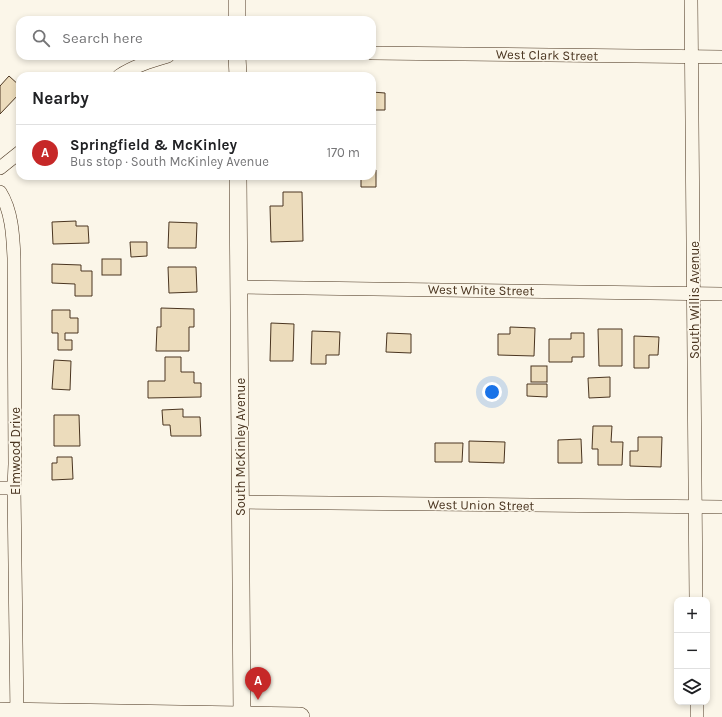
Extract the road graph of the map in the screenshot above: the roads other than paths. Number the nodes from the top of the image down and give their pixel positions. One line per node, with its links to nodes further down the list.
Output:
1 (237, 0): 3 (street)
2 (691, 0): 5 (street, South Willis Avenue)
3 (237, 16)
4 (376, 53): 5 (street, West Clark Street)
5 (692, 57): 6 (street, West Clark Street); 16 (street, South Willis Avenue)
6 (722, 57)
7 (153, 60): 9 (street)
8 (237, 60): 10 (street)
9 (124, 72)
10 (238, 72)
11 (16, 155): 12 (street)
12 (0, 168)
13 (238, 180): 15 (street, South McKinley Avenue)
14 (0, 192): 19 (street, Elmwood Drive)
15 (239, 287): 16 (street, West White Street); 20 (street, South McKinley Avenue)
16 (694, 293): 17 (street, West White Street); 21 (street, South Willis Avenue)
17 (722, 294)
18 (0, 488): 19 (street)
19 (14, 488): 25 (street, Elmwood Drive)
20 (241, 502): 21 (street, West Union Street); 26 (street, South McKinley Avenue)
21 (695, 507): 22 (street, West Union Street); 23 (street, South Willis Avenue)
22 (722, 507)
23 (696, 597)
24 (697, 705): 28 (street)
25 (11, 714): 26 (main road)
26 (242, 717): 27 (main road)
27 (300, 717)
28 (697, 717)

